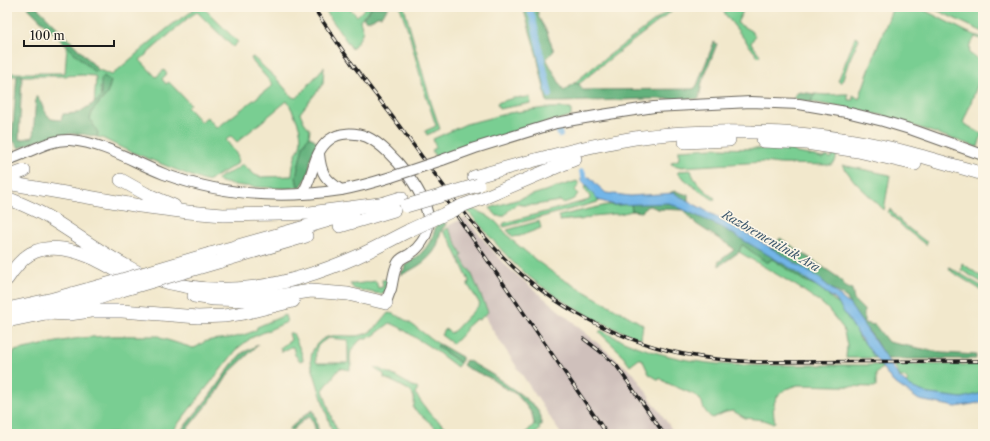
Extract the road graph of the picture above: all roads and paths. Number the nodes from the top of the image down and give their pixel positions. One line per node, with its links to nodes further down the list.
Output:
1 (983, 155): 13 (street, bridge)
2 (317, 157): 8 (street); 14 (street); 15 (street); 24 (street)
3 (575, 159): 10 (highway); 12 (highway); 16 (highway, bridge)
4 (7, 160): 15 (street)
5 (24, 170): 7 (highway)
6 (983, 174): 10 (highway)
7 (7, 175)
8 (324, 176): 13 (street); 14 (street)
9 (121, 180): 19 (highway)
10 (476, 181): 17 (highway, bridge)
11 (7, 183): 19 (highway)
12 (983, 183)
13 (342, 190): 14 (street)
14 (321, 193): 15 (street)
15 (302, 194)
16 (7, 198)
17 (404, 202): 18 (highway); 20 (highway)
18 (387, 203): 19 (highway); 20 (highway)
19 (188, 212)
20 (214, 258): 22 (highway, bridge)
21 (7, 279): 23 (highway)
22 (119, 286): 25 (highway); 26 (highway)
23 (330, 292): 24 (highway); 26 (highway)
24 (386, 303)
25 (7, 309)
26 (46, 313): 27 (highway)
27 (7, 321)

